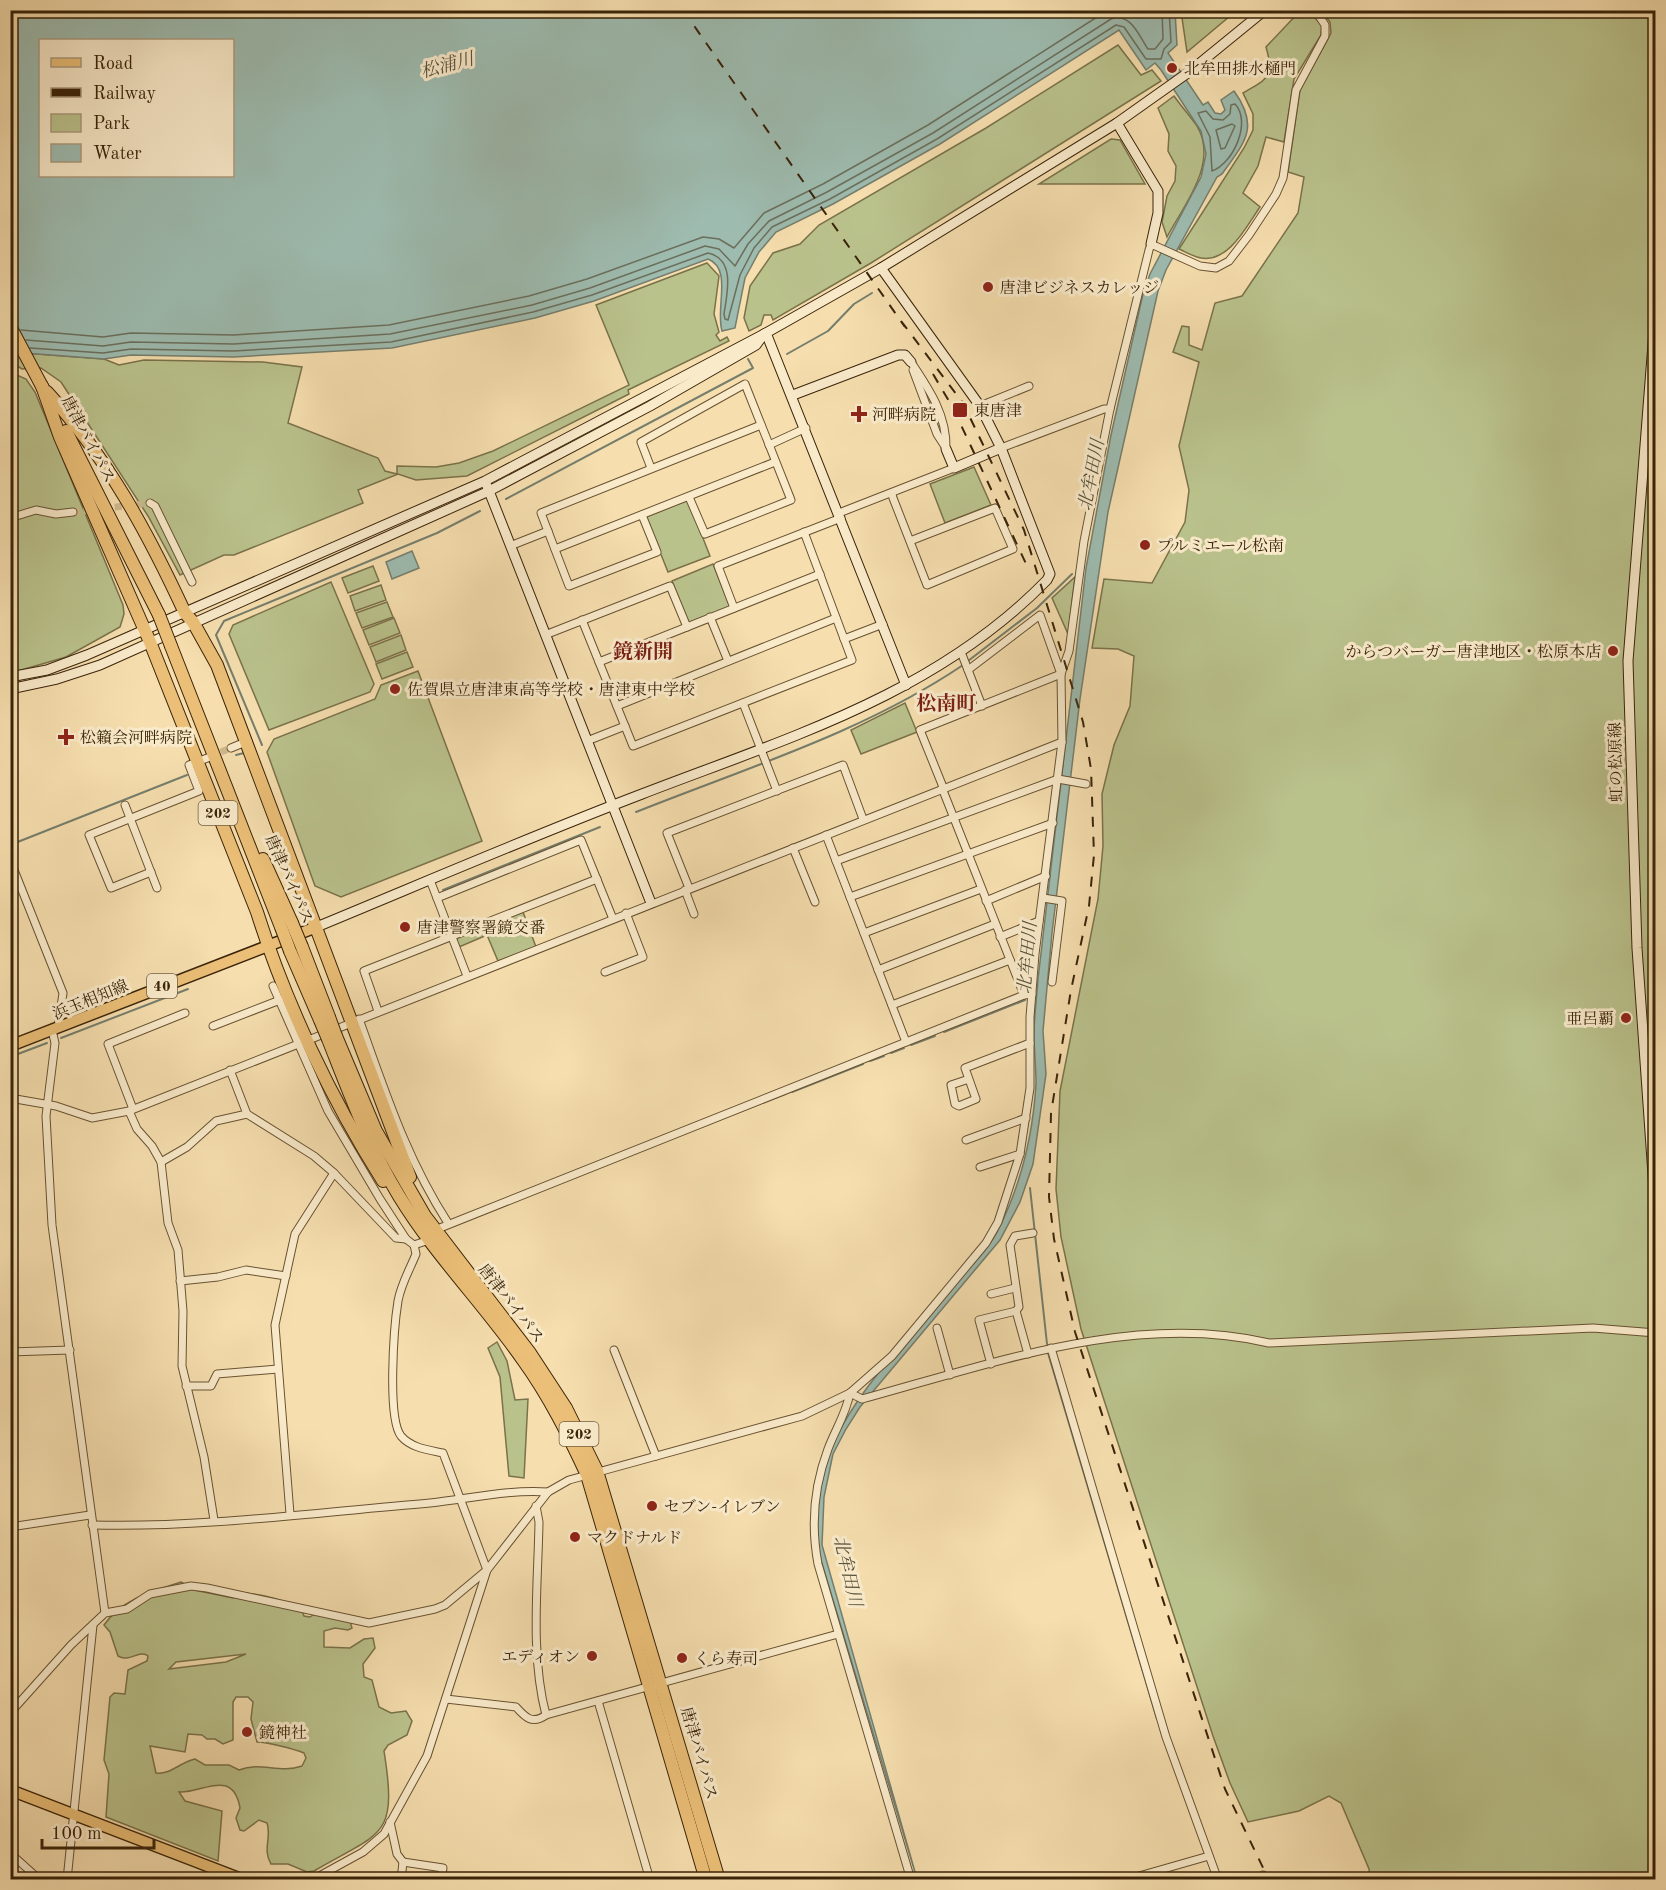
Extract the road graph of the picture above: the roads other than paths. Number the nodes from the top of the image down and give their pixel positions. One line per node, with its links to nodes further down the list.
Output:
1 (1265, 10): 3 (street)
2 (1315, 10): 4 (street)
3 (1117, 123): 4 (street); 5 (street)
4 (1155, 245): 14 (street)
5 (881, 268): 8 (street); 13 (street)
6 (1656, 306): 134 (street, 虹の松原線)
7 (10, 326): 10 (highway, 202)
8 (766, 333): 12 (street); 23 (street)
9 (911, 362): 12 (street); 19 (street)
10 (42, 386): 39 (highway, 202); 46 (highway, 202); 135 (highway, 唐津バイパス / 202, bridge)
11 (1029, 386): 13 (street)
12 (793, 395): 16 (street)
13 (980, 406): 18 (street)
14 (1110, 409): 18 (street); 51 (street)
15 (761, 425): 17 (street); 21 (street); 21 (street)
16 (806, 428): 17 (street); 29 (street)
17 (769, 445): 20 (street)
18 (1001, 448): 22 (street); 50 (street)
19 (946, 449): 22 (street)
20 (776, 462): 25 (street); 25 (street)
21 (651, 468): 31 (street)
22 (954, 468): 24 (street)
23 (487, 486): 34 (street); 39 (street)
24 (892, 494): 29 (street); 33 (street)
25 (689, 497): 28 (street)
26 (150, 503): 37 (street)
27 (73, 512): 30 (street)
28 (642, 515): 35 (street); 35 (street)
29 (840, 516): 32 (street); 43 (street)
30 (10, 518)
31 (548, 531): 34 (street); 35 (street)
32 (804, 532): 36 (street); 38 (street)
33 (910, 541): 33 (street)
34 (510, 546): 45 (street)
35 (555, 549)
36 (820, 574): 38 (street); 41 (street)
37 (192, 582)
38 (734, 608): 40 (street)
39 (189, 617): 46 (street); 59 (highway, 202)
40 (710, 617): 44 (street); 48 (street)
41 (836, 618): 47 (street); 48 (street)
42 (582, 620): 44 (street); 45 (street); 49 (street)
43 (883, 624): 47 (street); 53 (street)
44 (687, 627): 49 (street)
45 (545, 635): 60 (street)
46 (147, 637): 52 (street); 54 (street); 65 (highway, 202)
47 (844, 639): 55 (street)
48 (728, 661): 56 (street)
49 (599, 662): 56 (street)
50 (965, 662): 51 (street); 53 (street); 57 (street)
51 (1061, 674): 57 (street); 61 (street)
52 (10, 677)
53 (906, 685): 64 (street)
54 (10, 689)
55 (743, 703): 58 (street); 64 (street)
56 (617, 706): 58 (street)
57 (982, 706): 68 (street)
58 (625, 726): 60 (street)
59 (248, 741): 62 (street); 99 (highway, 202)
60 (587, 741): 71 (street)
61 (1062, 742): 66 (street); 68 (street)
62 (231, 748)
63 (210, 757): 65 (street)
64 (764, 757): 69 (street); 71 (street)
65 (197, 762): 73 (street); 103 (highway, 202)
66 (1059, 780): 67 (street); 72 (street); 75 (street)
67 (1086, 784)
68 (943, 788): 72 (street); 74 (street)
69 (777, 791): 74 (street); 86 (street)
70 (125, 805): 73 (street)
71 (612, 806): 84 (street); 93 (street)
72 (954, 818): 78 (street); 80 (street)
73 (130, 819): 81 (street); 81 (street)
74 (863, 819): 76 (street)
75 (1053, 823): 78 (street); 82 (street)
76 (826, 835): 77 (street); 80 (street)
77 (793, 848): 86 (street); 92 (street)
78 (967, 854): 87 (street); 88 (street)
79 (10, 860): 117 (street)
80 (836, 861): 88 (street)
81 (151, 872): 85 (street)
82 (1046, 876): 90 (street); 91 (street)
83 (597, 879): 89 (street); 96 (street); 101 (street)
84 (430, 880): 89 (street); 99 (street)
85 (157, 888)
86 (687, 889): 93 (street); 95 (street)
87 (981, 889): 91 (street); 100 (street)
88 (849, 897): 100 (street)
89 (437, 898): 101 (street)
90 (1044, 898): 97 (street); 108 (street)
91 (986, 901): 98 (street)
92 (815, 902)
93 (651, 903): 94 (street)
94 (626, 913): 96 (street); 106 (street)
95 (694, 914)
96 (613, 919): 107 (street)
97 (1040, 921): 102 (street); 110 (street)
98 (995, 924): 102 (street); 105 (street)
99 (314, 928): 103 (main road, 浜玉相知線 / 40); 115 (highway, 202)
100 (864, 933): 105 (street)
101 (452, 937): 107 (street); 113 (street)
102 (1000, 937): 104 (street)
103 (268, 945): 117 (main road, 浜玉相知線 / 40); 118 (highway, 202)
104 (1010, 960): 110 (street); 112 (street)
105 (878, 970): 112 (street)
106 (605, 972)
107 (467, 976): 113 (street)
108 (1052, 982)
109 (273, 986): 111 (street)
110 (1028, 995): 119 (street); 120 (street)
111 (280, 1000): 116 (street); 118 (street)
112 (892, 1005): 119 (street)
113 (378, 1011): 115 (street)
114 (185, 1013): 126 (street)
115 (355, 1021): 118 (street); 135 (highway, 202); 136 (street)
116 (213, 1026)
117 (55, 1029): 121 (main road, 浜玉相知線 / 40); 125 (street)
118 (303, 1041): 122 (street); 135 (highway, 202); 139 (street)
119 (906, 1042): 136 (street)
120 (1030, 1043): 123 (street); 128 (street)
121 (10, 1046)
122 (230, 1070): 126 (street); 127 (street)
123 (969, 1079)
124 (10, 1098): 125 (street)
125 (46, 1105): 126 (street); 149 (street)
126 (131, 1109): 131 (street)
127 (247, 1114): 131 (street); 133 (street)
128 (1026, 1118): 129 (street); 130 (street)
129 (966, 1140)
130 (1020, 1154): 132 (street); 157 (street)
131 (161, 1162): 142 (street)
132 (980, 1167)
133 (334, 1173): 139 (street); 141 (street)
134 (1656, 1217)
135 (422, 1221): 138 (highway, 唐津バイパス / 202)
136 (448, 1223): 138 (street)
137 (1033, 1233): 143 (street)
138 (432, 1235): 140 (street); 159 (highway, 唐津バイパス / 202)
139 (405, 1239): 140 (street)
140 (414, 1245): 161 (street)
141 (286, 1276): 142 (street); 154 (street)
142 (180, 1281): 156 (street)
143 (1015, 1288): 144 (street); 145 (street)
144 (991, 1294)
145 (1016, 1311): 152 (street); 153 (street)
146 (937, 1328): 155 (street)
147 (1656, 1333): 148 (street)
148 (1048, 1349): 152 (street); 182 (street)
149 (70, 1350): 151 (street); 164 (street)
150 (614, 1350): 158 (street)
151 (10, 1352)
152 (1028, 1354): 153 (street)
153 (991, 1364): 155 (street)
154 (278, 1369): 156 (street); 163 (street)
155 (950, 1375): 157 (street)
156 (186, 1386): 165 (street)
157 (853, 1396): 158 (street); 171 (street)
158 (656, 1456): 159 (street)
159 (592, 1473): 160 (street); 172 (highway, 唐津バイパス / 202)
160 (548, 1492): 161 (street); 162 (street)
161 (459, 1499): 163 (street); 168 (street)
162 (536, 1506): 168 (street); 177 (street)
163 (290, 1514): 165 (street)
164 (90, 1515): 166 (street); 167 (street)
165 (214, 1520): 166 (street)
166 (92, 1525): 169 (street)
167 (10, 1527)
168 (487, 1570): 169 (street); 173 (street)
169 (105, 1613): 170 (street)
170 (93, 1625): 175 (street); 179 (street)
171 (838, 1634): 172 (street); 193 (street)
172 (656, 1684): 174 (street); 191 (highway, 唐津バイパス / 202); 192 (highway, 唐津バイパス / 202)
173 (446, 1699): 177 (street); 180 (street)
174 (598, 1701): 177 (street); 190 (street)
175 (13, 1703): 176 (street)
176 (10, 1713)
177 (546, 1715)
178 (10, 1790): 179 (main road)
179 (73, 1814): 185 (street); 186 (main road)
180 (390, 1822): 183 (street); 187 (street)
181 (10, 1852): 184 (street)
182 (1206, 1857): 194 (street); 195 (street)
183 (403, 1862): 188 (street); 189 (street)
184 (40, 1880)
185 (67, 1880)
186 (244, 1880)
187 (312, 1880)
188 (401, 1880)
189 (441, 1880)
190 (650, 1880)
191 (706, 1880)
192 (719, 1880)
193 (911, 1880)
194 (1125, 1880)
195 (1218, 1880)

